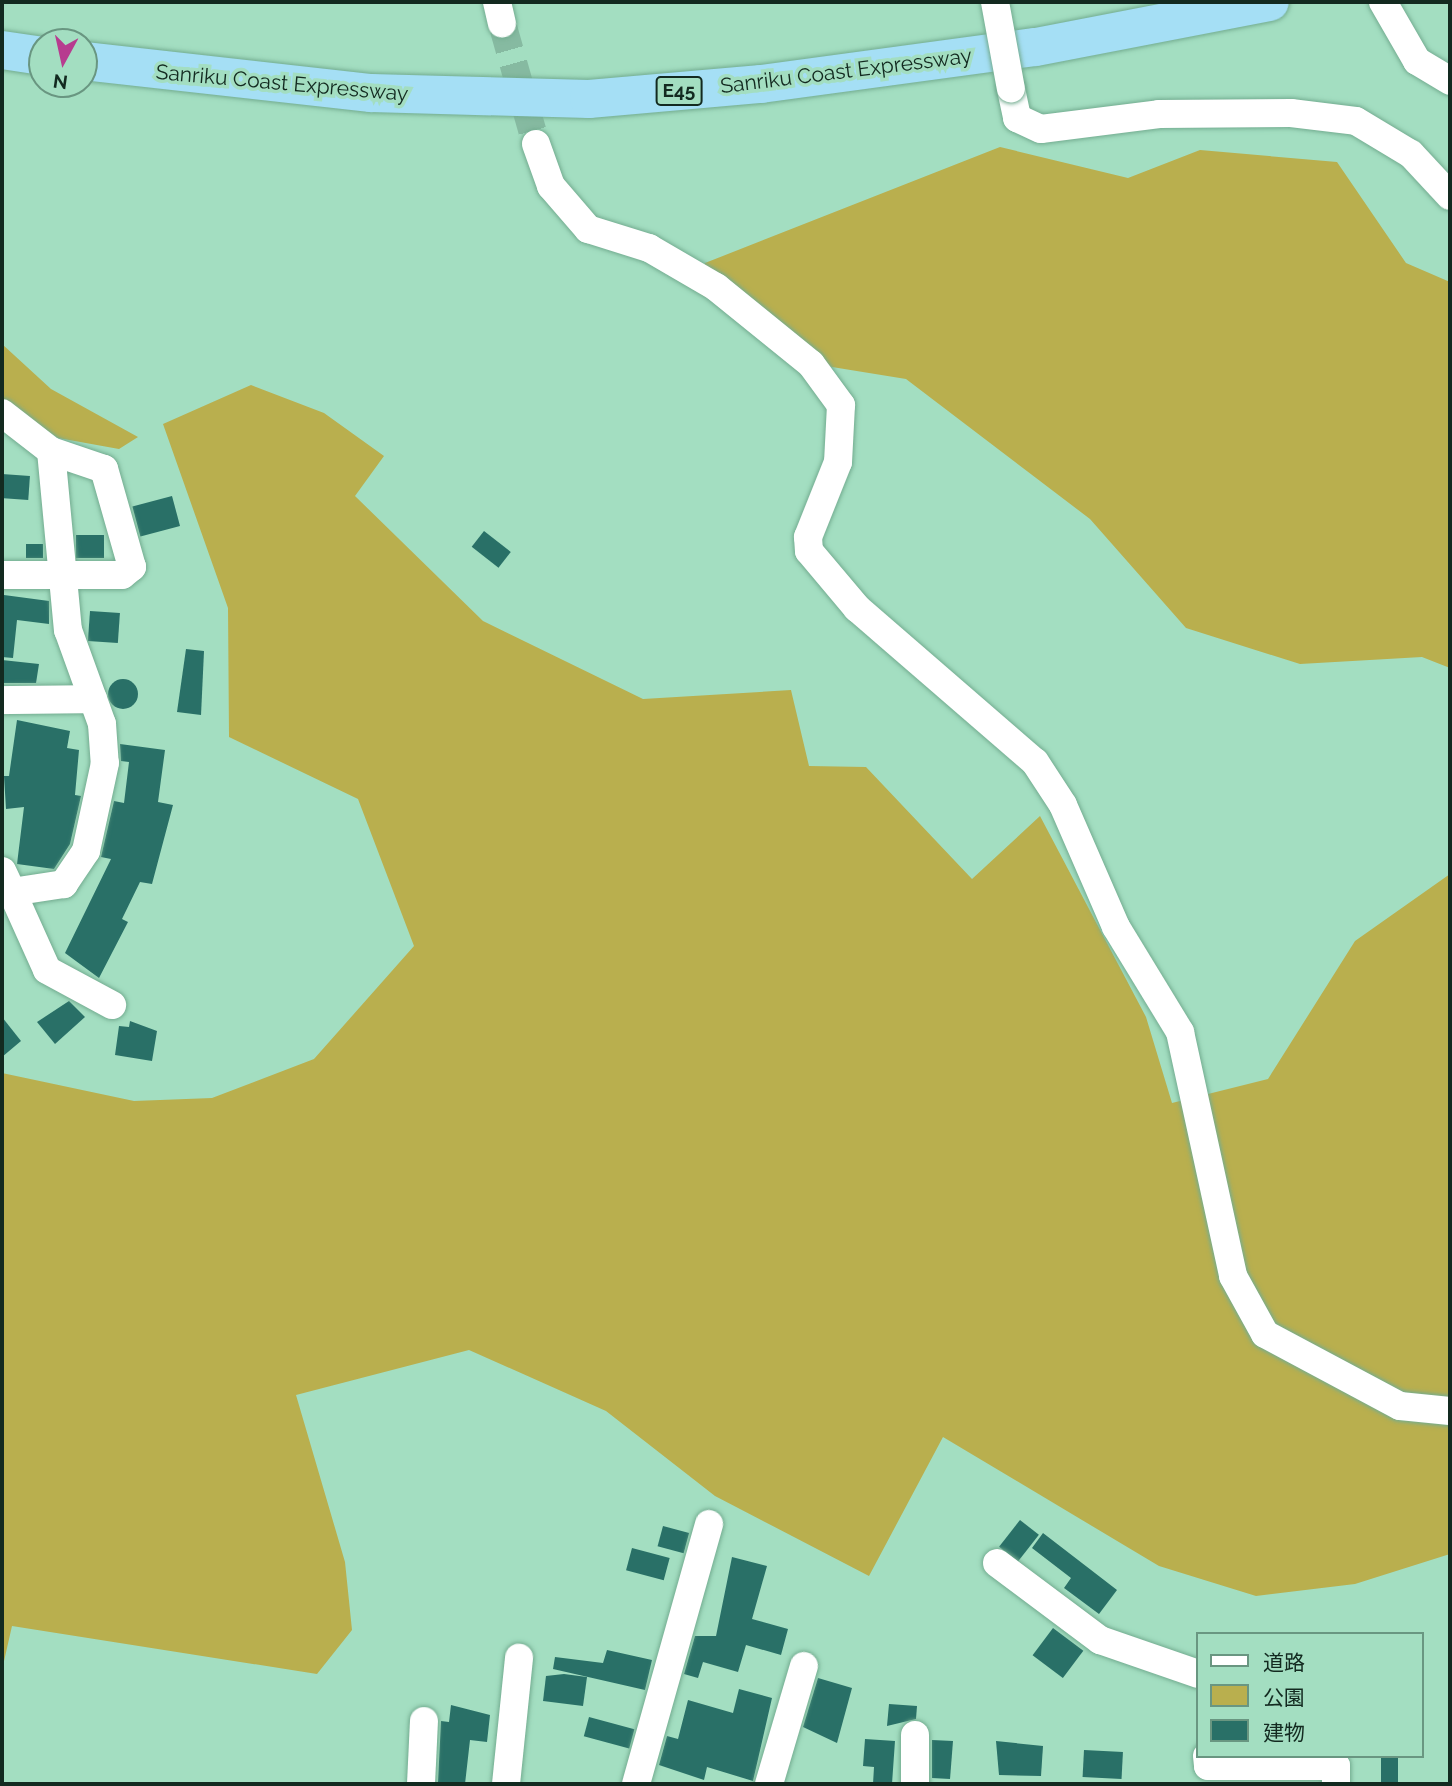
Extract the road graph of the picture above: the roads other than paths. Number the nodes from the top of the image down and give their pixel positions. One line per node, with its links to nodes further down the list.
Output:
1 (995, 2): 9 (street, bridge)
2 (1270, 2): 6 (highway, Sanriku Coast Expressway / E45)
3 (1384, 4): 7 (street)
4 (2, 50): 5 (highway)
5 (28, 54)
6 (98, 63)
7 (1450, 81)
8 (536, 144): 18 (street)
9 (1450, 196)
10 (2, 413): 11 (street)
11 (51, 451): 13 (street); 13 (street)
12 (2, 575): 13 (street)
13 (61, 575): 14 (street)
14 (93, 699): 15 (street); 16 (street)
15 (2, 700)
16 (7, 882): 17 (street)
17 (112, 1005)
18 (1450, 1411)
19 (709, 1524): 29 (street)
20 (997, 1563): 23 (street)
21 (519, 1658): 28 (street)
22 (804, 1666): 30 (street)
23 (1196, 1673)
24 (424, 1721): 27 (street)
25 (915, 1735): 31 (street)
26 (1207, 1758): 32 (street)
27 (421, 1784)
28 (506, 1784)
29 (636, 1784)
30 (769, 1784)
31 (915, 1784)
32 (1336, 1784)

